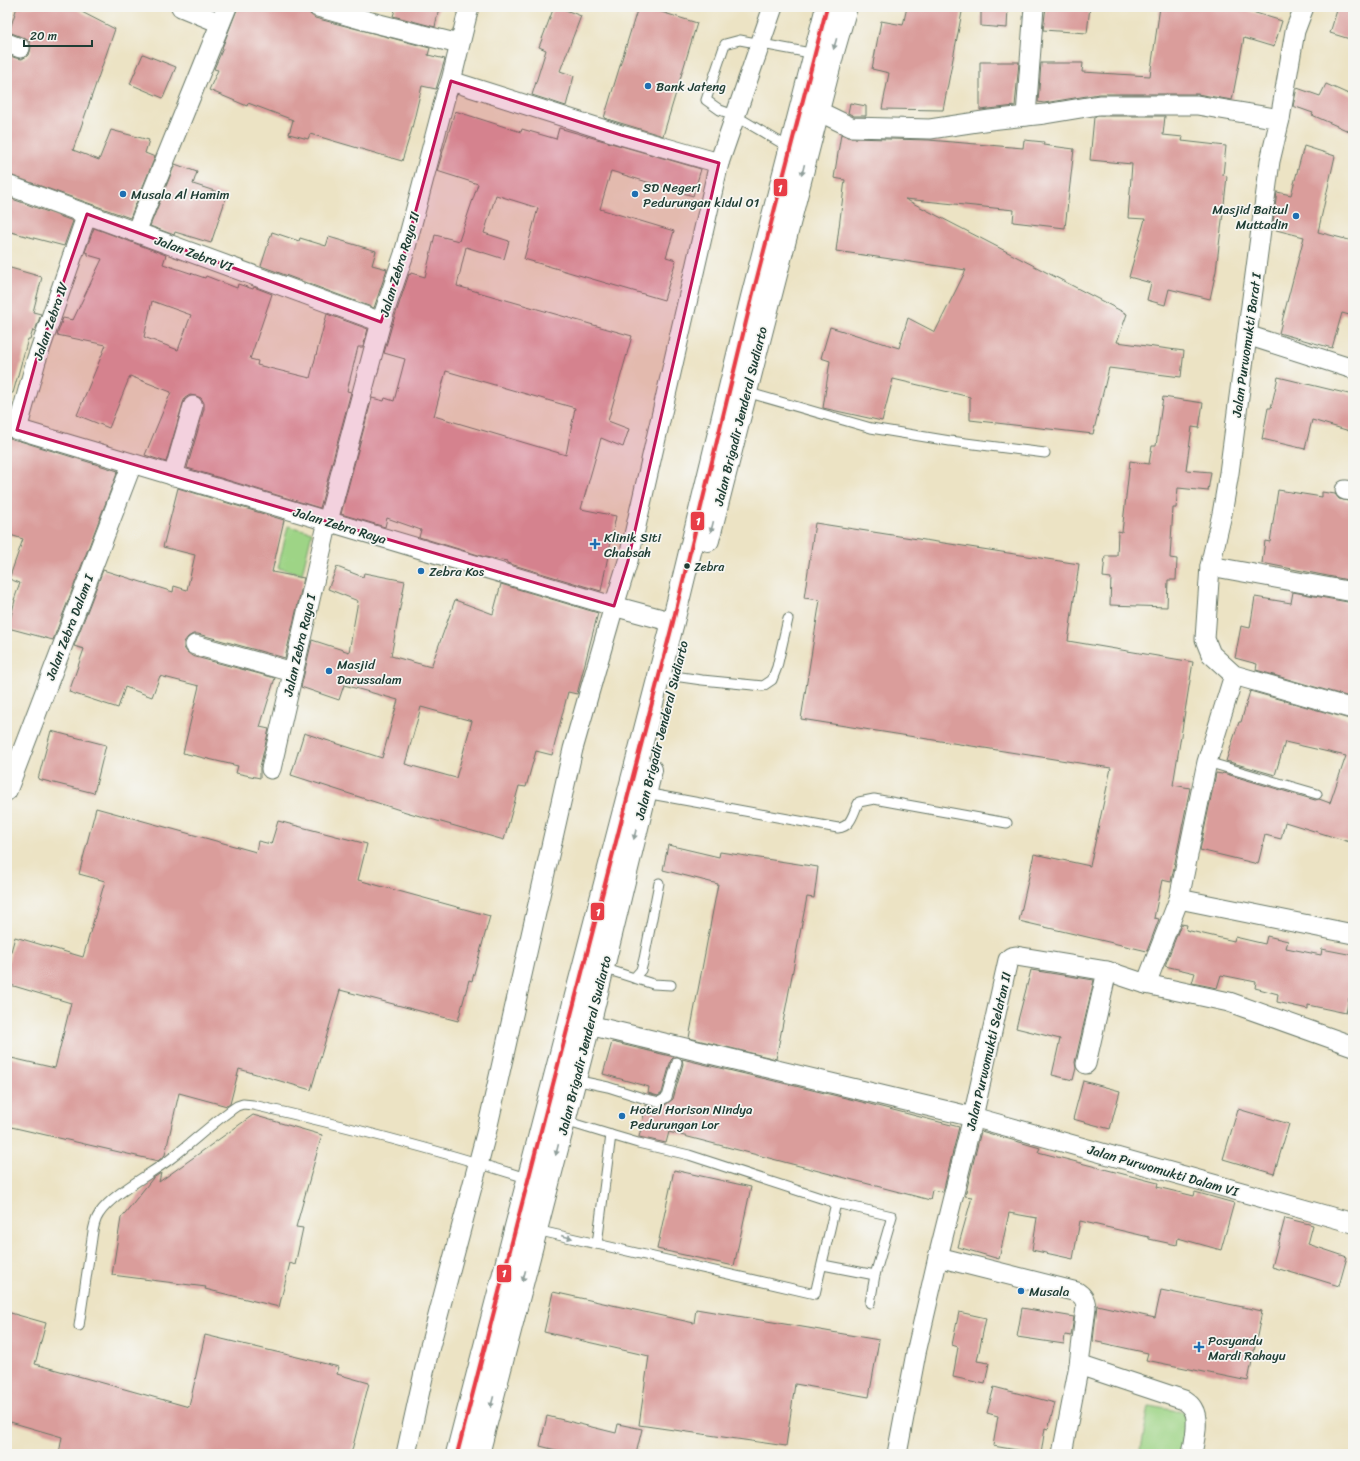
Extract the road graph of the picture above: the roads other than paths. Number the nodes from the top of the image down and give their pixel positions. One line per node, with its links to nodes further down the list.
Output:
1 (181, 7): 9 (street)
2 (318, 7): 11 (street)
3 (469, 7): 11 (street, Jalan Zebra Raya II)
4 (773, 7): 10 (street)
5 (827, 7): 12 (main road, Jalan Brigadir Jenderal Sudiarto)
6 (846, 7): 14 (main road, Jalan Brigadir Jenderal Sudiarto, one-way to 14)
7 (1034, 7): 16 (street)
8 (1304, 7): 17 (street, Jalan Purwomukti Barat I)
9 (224, 15): 22 (street)
10 (761, 43): 12 (lane); 15 (street); 15 (lane)
11 (459, 44): 13 (street, Jalan Zebra Raya II)
12 (816, 54): 18 (main road, Jalan Brigadir Jenderal Sudiarto)
13 (451, 81): 19 (street); 24 (street, Jalan Zebra Raya II)
14 (818, 111): 16 (street); 23 (main road, Jalan Brigadir Jenderal Sudiarto, one-way to 23)
15 (734, 115): 18 (lane); 19 (street)
16 (1026, 116): 17 (street)
17 (1280, 119): 25 (street, Jalan Purwomukti Barat I)
18 (792, 148): 23 (main road, Jalan Brigadir Jenderal Sudiarto)
19 (719, 163): 36 (street)
20 (7, 185): 21 (street, Jalan Zebra VI)
21 (87, 214): 22 (street, Jalan Zebra VI); 29 (street, Jalan Zebra IV)
22 (136, 232): 24 (street, Jalan Zebra VI)
23 (760, 300): 27 (main road, Jalan Brigadir Jenderal Sudiarto); 38 (main road, Jalan Brigadir Jenderal Sudiarto)
24 (381, 322): 33 (street, Jalan Zebra Raya II)
25 (1248, 335): 26 (street); 34 (street, Jalan Purwomukti Barat I)
26 (1353, 369)
27 (746, 392): 30 (lane); 42 (main road, Jalan Brigadir Jenderal Sudiarto, one-way to 42)
28 (193, 406): 32 (street)
29 (12, 428): 31 (street, Jalan Zebra Raya)
30 (1045, 453)
31 (132, 464): 32 (street, Jalan Zebra Raya); 46 (street, Jalan Zebra Dalam I)
32 (173, 476): 33 (street, Jalan Zebra Raya)
33 (328, 521): 36 (street, Jalan Zebra Raya); 40 (street, Jalan Zebra Raya I)
34 (1210, 566): 35 (street); 41 (street, Jalan Purwomukti Barat I)
35 (1353, 592)
36 (614, 606): 38 (street, Jalan Zebra Raya); 66 (street)
37 (788, 619): 42 (lane)
38 (673, 622): 67 (main road, Jalan Brigadir Jenderal Sudiarto)
39 (195, 645): 40 (street)
40 (293, 672): 45 (street, Jalan Zebra Raya I)
41 (1234, 675): 43 (street); 44 (street)
42 (674, 676): 47 (main road, Jalan Brigadir Jenderal Sudiarto)
43 (1353, 709)
44 (1207, 762): 48 (lane); 51 (street)
45 (271, 769)
46 (7, 791)
47 (645, 793): 49 (lane); 53 (main road, Jalan Brigadir Jenderal Sudiarto, one-way to 53)
48 (1317, 794)
49 (1007, 823)
50 (658, 883): 55 (lane)
51 (1179, 899): 52 (street); 56 (street)
52 (1353, 934)
53 (603, 968): 55 (lane); 58 (main road, Jalan Brigadir Jenderal Sudiarto)
54 (1107, 972): 56 (street, Jalan Purwomukti Selatan II); 61 (street); 63 (street, Jalan Purwomukti Selatan II)
55 (634, 978): 57 (lane)
56 (1146, 984): 59 (street, Jalan Purwomukti Selatan II)
57 (671, 986)
58 (589, 1025): 62 (main road, Jalan Brigadir Jenderal Sudiarto); 63 (street, Jalan Purwomukti Dalam VI)
59 (1353, 1046)
60 (677, 1062): 62 (lane)
61 (1086, 1064)
62 (575, 1080): 64 (main road, Jalan Brigadir Jenderal Sudiarto)
63 (973, 1117): 69 (street, Jalan Purwomukti Dalam VI); 72 (street, Jalan Purwomukti Selatan II)
64 (565, 1121): 65 (lane); 70 (main road, Jalan Brigadir Jenderal Sudiarto, one-way to 70)
65 (611, 1135): 68 (lane); 71 (lane)
66 (478, 1162): 67 (lane); 76 (lane); 78 (street)
67 (529, 1179): 79 (main road, Jalan Brigadir Jenderal Sudiarto)
68 (836, 1203): 73 (lane); 74 (lane)
69 (1353, 1223)
70 (536, 1230): 71 (lane, one-way to 71); 79 (main road, Jalan Brigadir Jenderal Sudiarto, one-way to 79)
71 (597, 1244): 73 (lane)
72 (938, 1257): 77 (street); 80 (street, Jalan Purwomukti Selatan II)
73 (823, 1265): 74 (lane)
74 (875, 1275): 75 (lane)
75 (870, 1303)
76 (79, 1326)
77 (1080, 1365): 81 (street); 82 (street)
78 (406, 1454)
79 (474, 1454)
80 (897, 1454)
81 (1062, 1454)
82 (1192, 1454)

